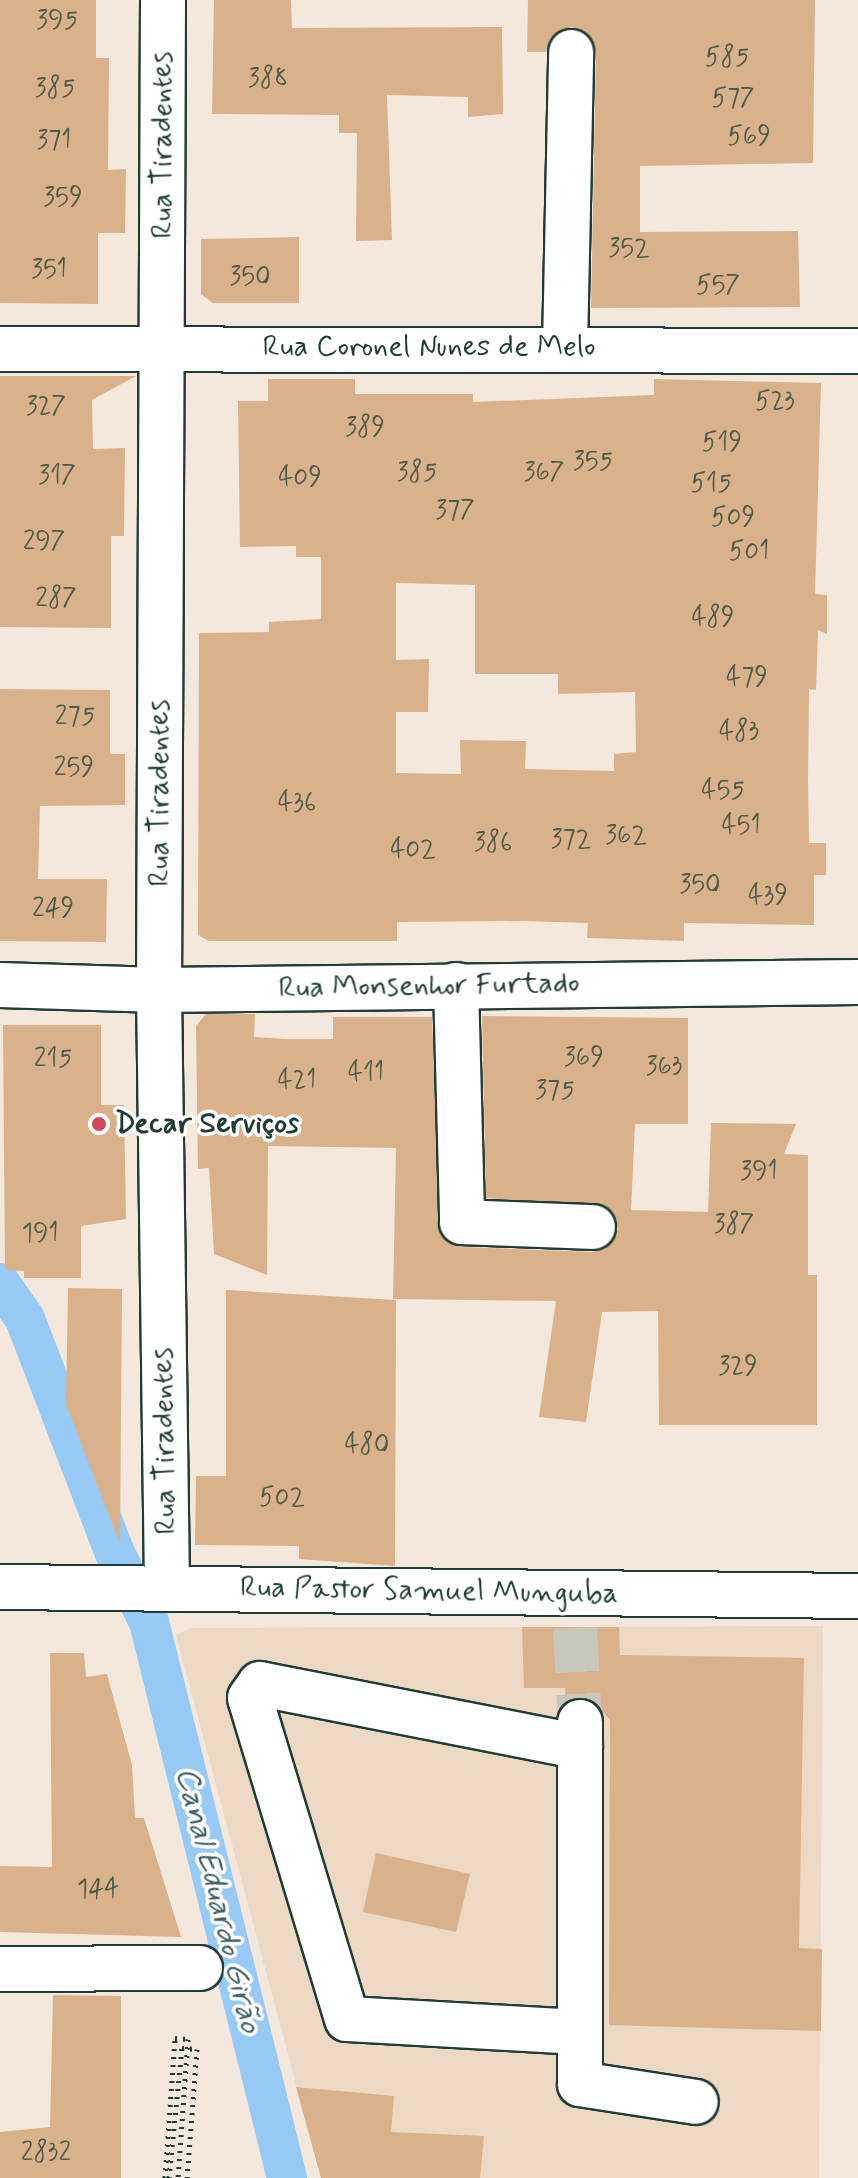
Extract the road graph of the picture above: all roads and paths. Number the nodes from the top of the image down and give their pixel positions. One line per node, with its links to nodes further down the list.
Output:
1 (163, 0): 3 (street, Rua Tiradentes)
2 (571, 52): 4 (street)
3 (163, 345): 4 (street, Rua Coronel Nunes de Melo); 5 (street, Rua Coronel Nunes de Melo); 10 (street, Rua Tiradentes)
4 (565, 348): 6 (street, Rua Coronel Nunes de Melo)
5 (0, 349)
6 (858, 351)
7 (858, 982): 9 (street, Rua Monsenhor Furtado)
8 (0, 985): 10 (street, Rua Monsenhor Furtado)
9 (456, 985): 10 (street, Rua Monsenhor Furtado); 11 (street)
10 (159, 990): 12 (street, Rua Tiradentes)
11 (593, 1227)
12 (158, 1586): 13 (street, Rua Pastor Samuel Munguba); 14 (street, Rua Pastor Samuel Munguba)
13 (0, 1587)
14 (858, 1596)
15 (200, 1968): 16 (street)
16 (0, 1969)
17 (579, 2032): 17 (street); 18 (street)
18 (696, 2102)
19 (167, 2178): 20 (path); 21 (path, bridge)
20 (178, 2178)
21 (187, 2178)

